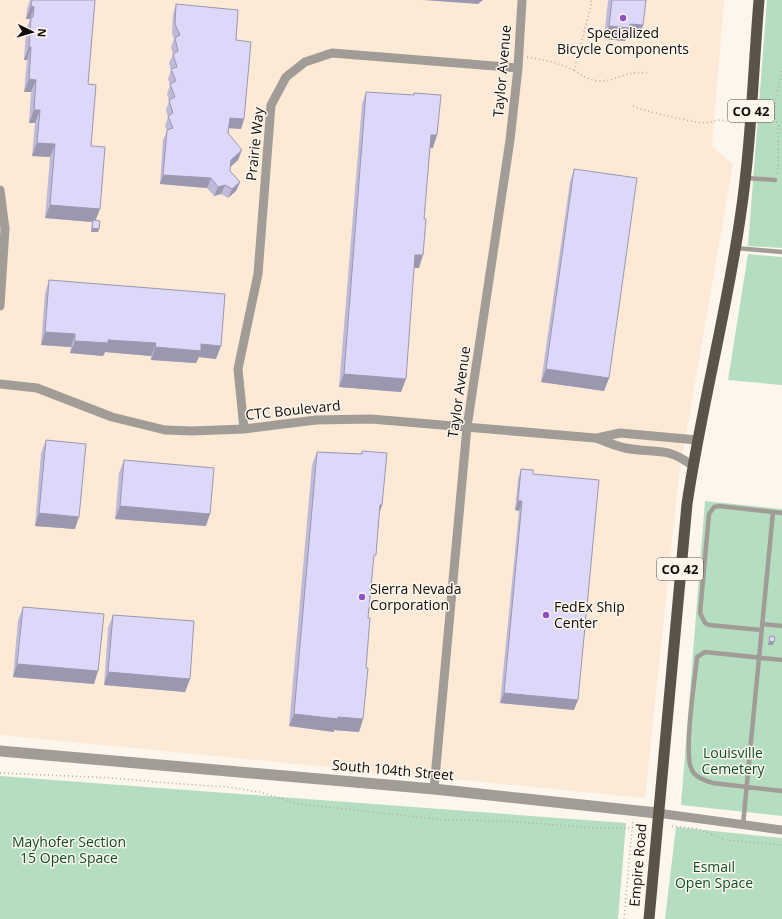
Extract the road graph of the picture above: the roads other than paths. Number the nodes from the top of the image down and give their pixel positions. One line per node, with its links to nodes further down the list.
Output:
1 (522, 0): 3 (street, Taylor Avenue)
2 (759, 0): 4 (main road, CO 42)
3 (518, 68): 11 (street, Taylor Avenue); 12 (street, Prairie Way)
4 (746, 178): 5 (lane); 7 (main road, CO 42)
5 (774, 180)
6 (0, 190): 9 (street)
7 (735, 248): 8 (lane); 14 (main road, CO 42)
8 (782, 252)
9 (0, 306)
10 (0, 384): 12 (street, CTC Boulevard)
11 (467, 427): 12 (street, CTC Boulevard); 13 (street, CTC Boulevard); 25 (street, Taylor Avenue)
12 (244, 429)
13 (595, 438): 14 (street, CTC Boulevard); 15 (street, CTC Boulevard)
14 (697, 440): 15 (main road, CO 42)
15 (693, 466): 27 (main road, CO 42)
16 (773, 512): 17 (lane); 18 (lane); 20 (lane)
17 (782, 513)
18 (762, 624): 19 (lane); 20 (lane)
19 (782, 626)
20 (761, 630): 21 (lane)
21 (759, 658): 22 (lane); 24 (lane); 24 (lane)
22 (782, 660)
23 (0, 751): 25 (street, South 104th Street)
24 (746, 788): 26 (lane); 28 (lane)
25 (434, 789): 27 (street, South 104th Street)
26 (782, 791)
27 (657, 813): 28 (street, South 104th Street); 30 (main road, Empire Road / CO 42)
28 (743, 825): 29 (street, South 104th Street)
29 (782, 830)
30 (649, 919)

